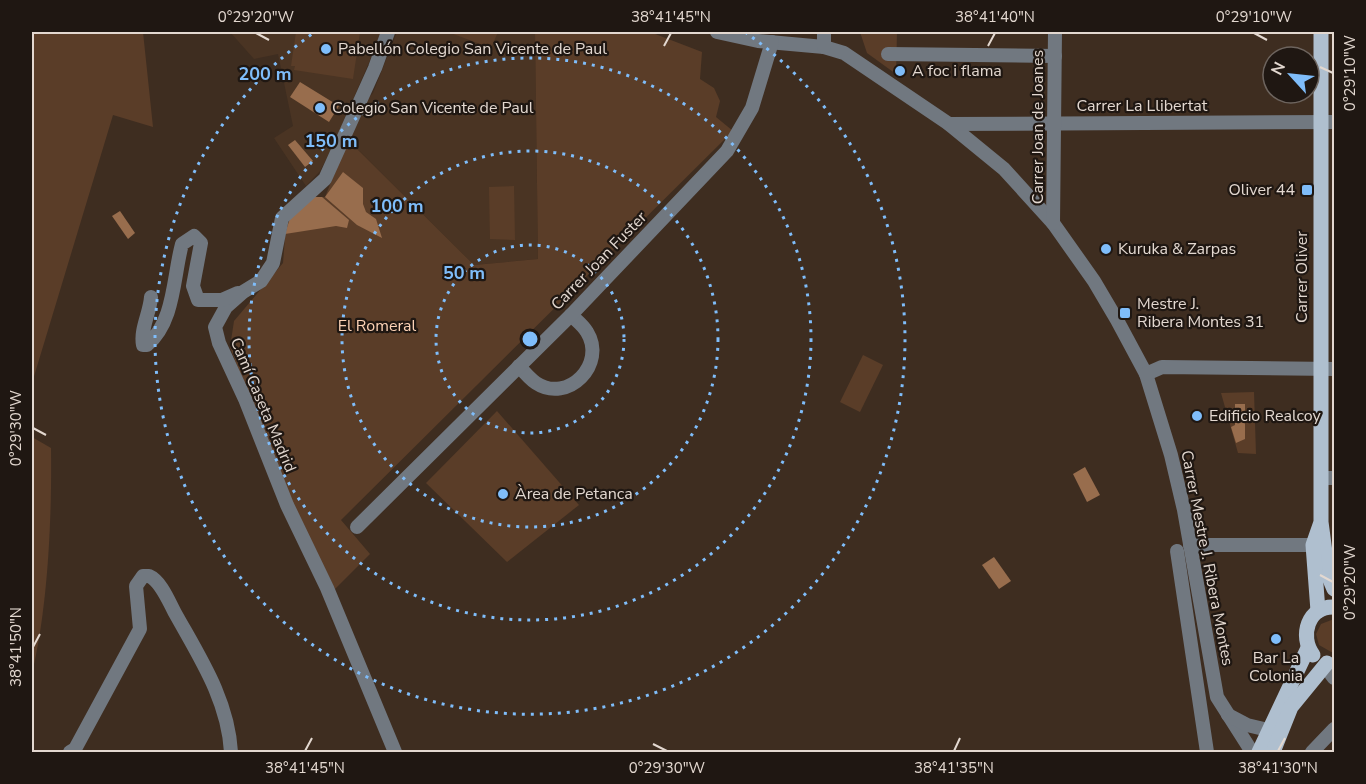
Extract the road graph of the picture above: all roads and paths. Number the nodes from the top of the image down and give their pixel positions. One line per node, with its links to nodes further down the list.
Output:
1 (388, 32): 14 (street, Camí Caseta Madrid)
2 (717, 32): 6 (street, Carrer Mestre J. Ribera Montes)
3 (824, 32): 7 (street)
4 (1055, 32): 9 (street, Carrer Joan de Joanes)
5 (1321, 32): 11 (main road, Carrer Oliver)
6 (772, 42): 7 (street, Carrer Mestre J. Ribera Montes); 16 (street, Carrer Joan Fuster)
7 (824, 46): 12 (street, Carrer Mestre J. Ribera Montes)
8 (888, 54): 9 (street)
9 (1055, 56): 10 (street, Carrer Joan de Joanes)
10 (1054, 122): 11 (street, Carrer La Llibertat); 12 (street, Carrer La Llibertat); 13 (street, Carrer Joan de Joanes)
11 (1327, 122): 18 (main road, Carrer Oliver)
12 (949, 124): 13 (street, Carrer Mestre J. Ribera Montes)
13 (1053, 223): 19 (street, Carrer Mestre J. Ribera Montes)
14 (243, 292): 15 (street); 34 (street, Camí Caseta Madrid)
15 (151, 297)
16 (571, 315): 17 (street, Carrer Joan Fuster); 17 (street)
17 (519, 366): 21 (street, Carrer Joan Fuster)
18 (1327, 369): 19 (street); 20 (main road, Carrer Oliver)
19 (1146, 374): 23 (street, Carrer Mestre J. Ribera Montes)
20 (1328, 478): 22 (main road, Carrer Oliver)
21 (357, 527)
22 (1325, 547): 23 (street); 24 (main road, Carrer Oliver); 26 (main road, Carrer Oliver)
23 (1184, 548): 29 (street, Carrer Mestre J. Ribera Montes); 35 (street)
24 (1335, 589)
25 (1335, 607): 26 (main road)
26 (1318, 611): 27 (main road)
27 (1308, 648): 28 (main road); 31 (main road)
28 (1330, 668): 38 (main road)
29 (1227, 715): 31 (street); 36 (street, Carrer Mestre J. Ribera Montes)
30 (1335, 729): 39 (street)
31 (1268, 730): 37 (main road)
32 (70, 753): 33 (street)
33 (231, 753)
34 (394, 753)
35 (1208, 753)
36 (1252, 753)
37 (1259, 753)
38 (1273, 753)
39 (1312, 753)

